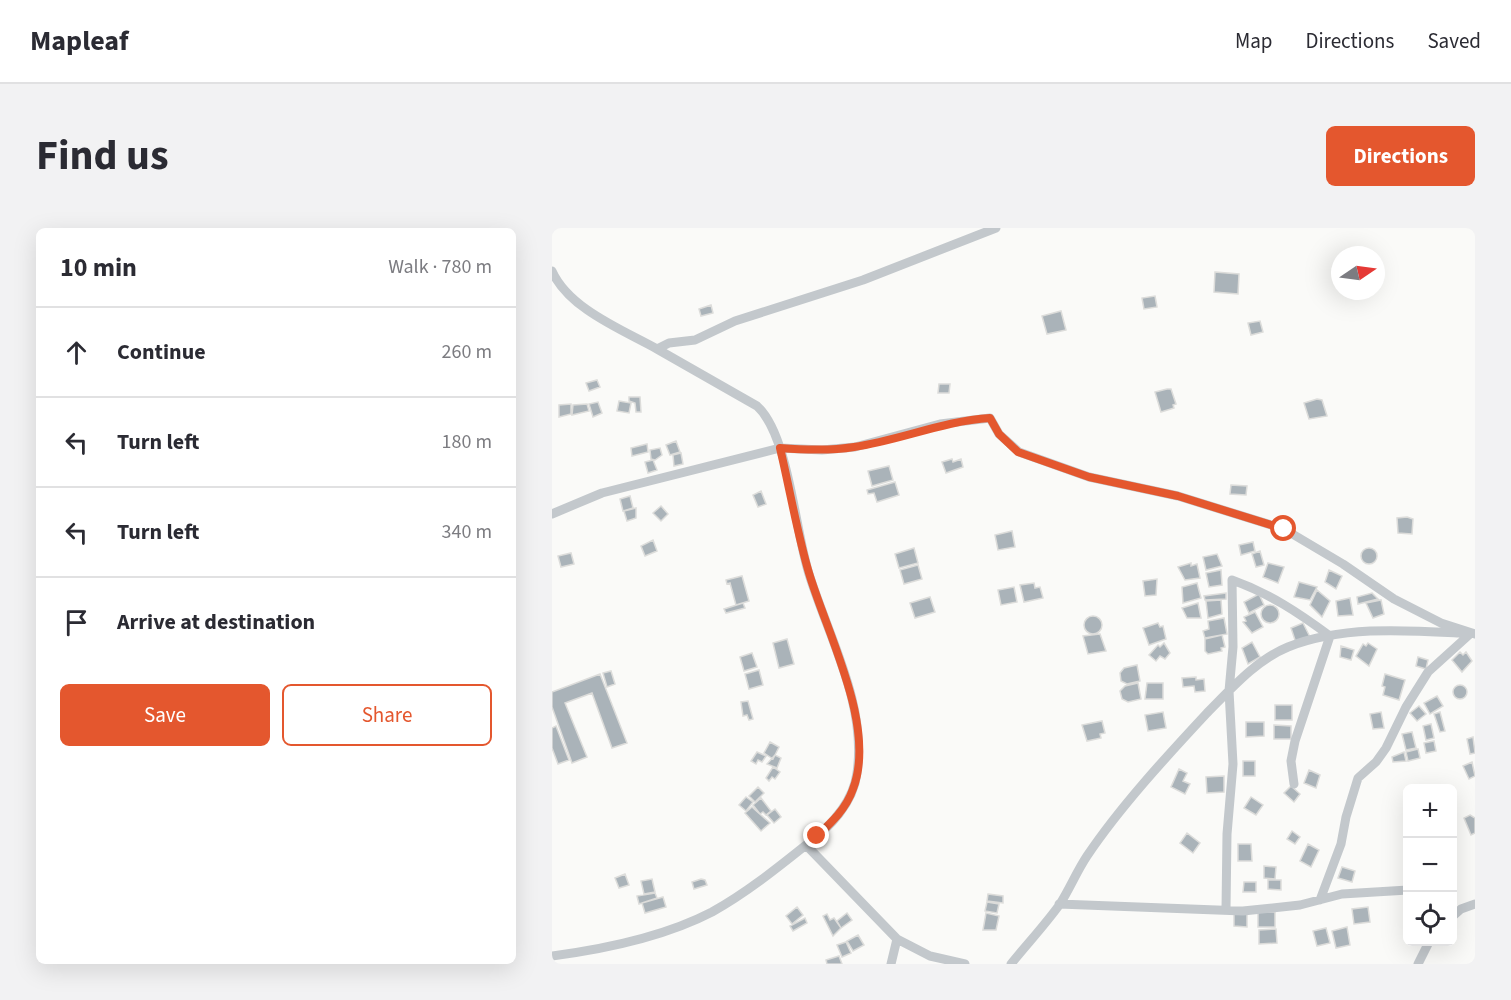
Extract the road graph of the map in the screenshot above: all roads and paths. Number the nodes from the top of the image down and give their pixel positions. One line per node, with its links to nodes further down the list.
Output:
1 (996, 228): 2 (street)
2 (977, 231): 4 (street)
3 (553, 275): 4 (street)
4 (657, 349): 5 (street)
5 (780, 448): 6 (street); 7 (street); 11 (street)
6 (552, 514)
7 (1473, 634): 8 (street); 13 (street)
8 (1330, 636): 9 (street); 9 (street); 10 (street)
9 (1228, 691): 14 (street); 17 (street)
10 (1294, 784)
11 (806, 845): 20 (street); 22 (street)
12 (1403, 890): 13 (street)
13 (1320, 900): 17 (street)
14 (1059, 904): 17 (street); 25 (street)
15 (1475, 904): 18 (street)
16 (1457, 905): 18 (street)
17 (1226, 909)
18 (1461, 909): 19 (street)
19 (1457, 913)
20 (897, 939): 23 (street); 24 (street)
21 (1428, 946): 26 (street)
22 (552, 956)
23 (891, 964)
24 (965, 964)
25 (1011, 964)
26 (1418, 964)

